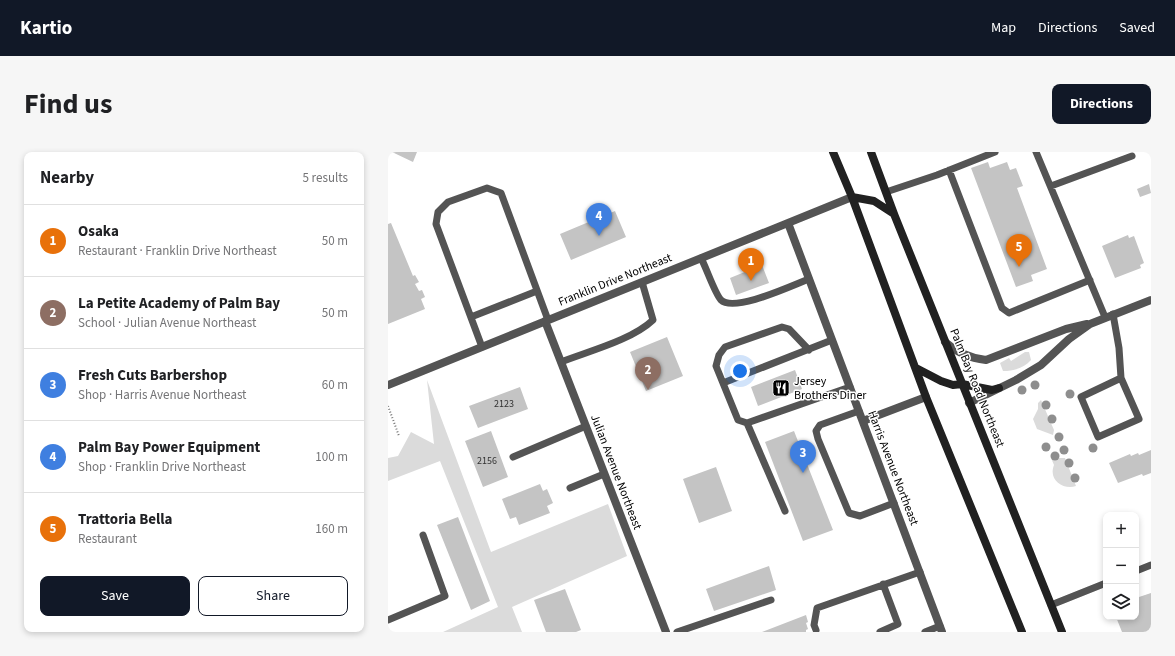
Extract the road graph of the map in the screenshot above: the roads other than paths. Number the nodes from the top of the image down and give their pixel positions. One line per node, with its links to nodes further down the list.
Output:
1 (833, 152): 9 (main road)
2 (995, 152): 6 (lane)
3 (1036, 152): 7 (lane)
4 (871, 153): 8 (main road, Palm Bay Road Northeast)
5 (1132, 156): 7 (lane)
6 (949, 170): 8 (lane); 14 (lane)
7 (1050, 186): 14 (lane)
8 (886, 192): 10 (main road, Palm Bay Road Northeast)
9 (852, 197): 10 (main road); 11 (street, Franklin Drive Northeast); 27 (main road)
10 (894, 214): 23 (main road, Palm Bay Road Northeast)
11 (788, 223): 12 (street, Franklin Drive Northeast); 13 (street, Harris Avenue Northeast)
12 (701, 258): 13 (lane); 15 (street, Franklin Drive Northeast)
13 (809, 279): 22 (street, Harris Avenue Northeast)
14 (1090, 280): 18 (lane)
15 (642, 282): 20 (street, Franklin Drive Northeast); 26 (lane)
16 (538, 291): 19 (lane); 19 (lane); 20 (lane)
17 (1151, 300): 18 (street)
18 (1109, 315): 21 (street); 28 (lane)
19 (471, 317): 24 (lane)
20 (547, 320): 24 (street, Franklin Drive Northeast); 26 (street, Julian Avenue Northeast)
21 (1090, 324): 23 (street); 33 (street)
22 (832, 340): 25 (lane); 32 (street, Harris Avenue Northeast)
23 (945, 342): 30 (main road, Palm Bay Road Northeast)
24 (482, 347): 31 (street, Franklin Drive Northeast)
25 (809, 350): 29 (lane); 29 (lane)
26 (561, 362): 39 (street, Julian Avenue Northeast)
27 (916, 368): 30 (main road); 34 (main road)
28 (1121, 378): 28 (lane)
29 (723, 383): 38 (lane)
30 (962, 384): 33 (main road); 35 (main road, Palm Bay Road Northeast)
31 (388, 385)
32 (850, 387): 36 (street, Harris Avenue Northeast); 38 (lane)
33 (1000, 388): 35 (street)
34 (926, 397): 37 (street); 60 (main road)
35 (969, 403): 52 (main road, Palm Bay Road Northeast)
36 (859, 411): 37 (street, Harris Avenue Northeast); 43 (lane)
37 (863, 421): 43 (street, Harris Avenue Northeast)
38 (747, 423): 44 (lane)
39 (586, 426): 40 (lane); 41 (street, Julian Avenue Northeast)
40 (513, 457)
41 (604, 474): 42 (lane); 56 (street, Julian Avenue Northeast)
42 (570, 488)
43 (894, 503): 48 (street, Harris Avenue Northeast)
44 (785, 511)
45 (423, 535): 53 (lane)
46 (1151, 565): 47 (lane)
47 (1139, 570)
48 (920, 572): 49 (lane); 54 (street, Harris Avenue Northeast)
49 (884, 584): 55 (lane); 58 (lane)
50 (1104, 584): 52 (lane)
51 (771, 600): 57 (lane)
52 (1051, 605): 61 (main road, Palm Bay Road Northeast)
53 (388, 620)
54 (941, 629): 59 (lane)
55 (816, 630)
56 (666, 632)
57 (677, 632)
58 (880, 632)
59 (925, 632)
60 (1022, 632)
61 (1062, 632)

